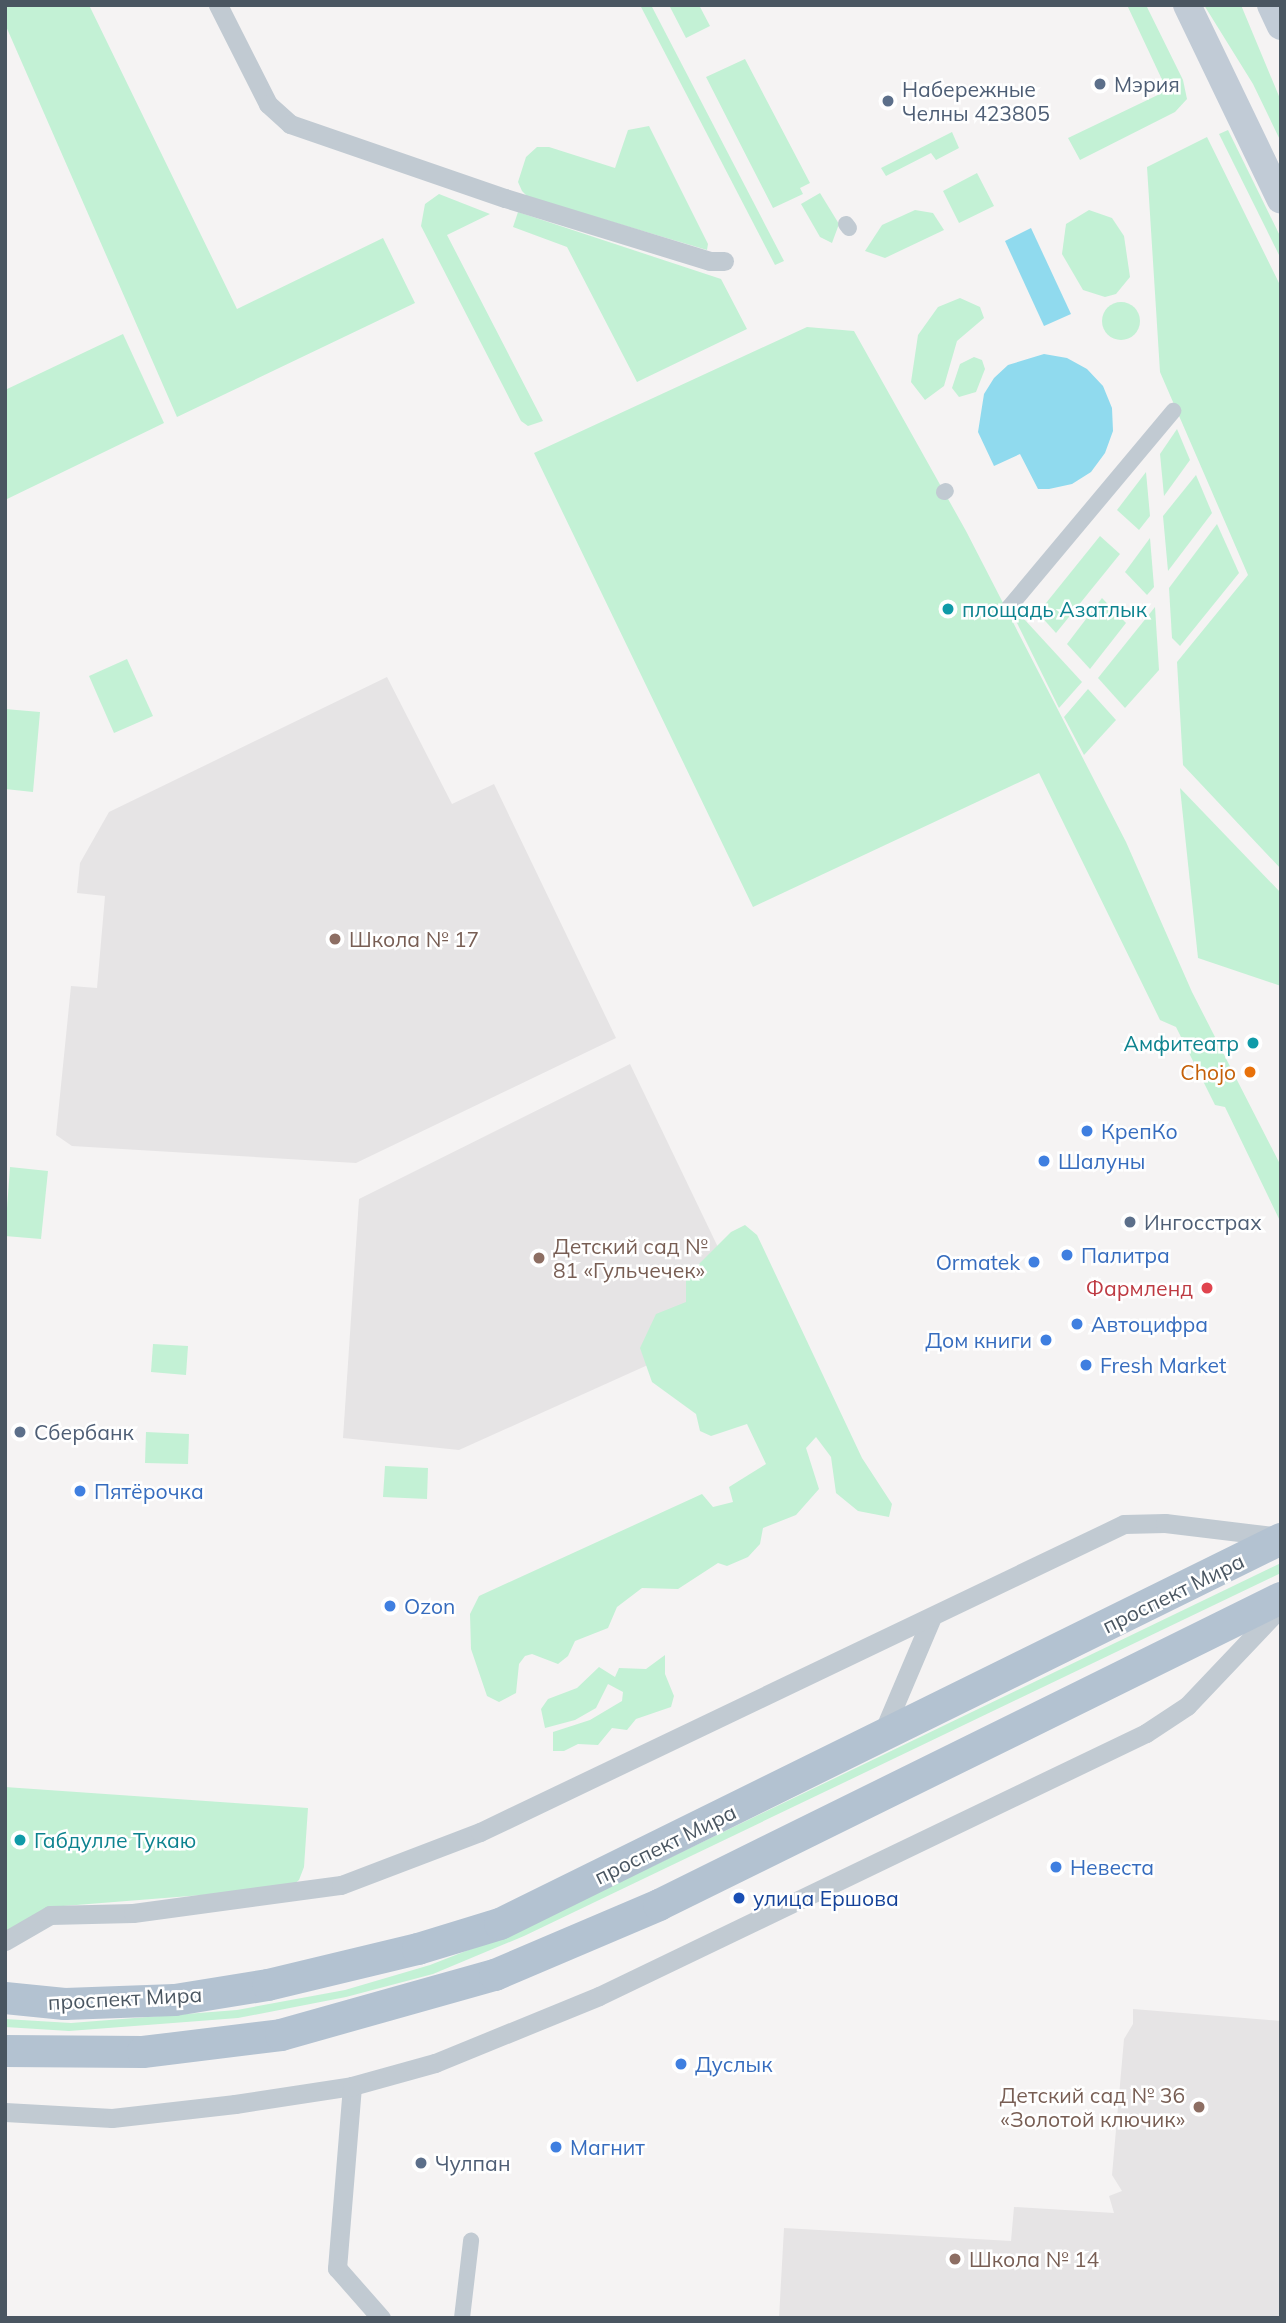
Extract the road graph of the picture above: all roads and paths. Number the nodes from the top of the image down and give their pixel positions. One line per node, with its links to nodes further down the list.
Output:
1 (218, 5): 7 (street)
2 (1188, 5): 5 (main road)
3 (1271, 5): 4 (main road)
4 (1281, 26)
5 (1274, 178): 6 (main road)
6 (1281, 200)
7 (724, 261)
8 (1173, 411): 9 (street)
9 (1006, 611)
10 (1281, 1538): 13 (street); 14 (main road, проспект Мира)
11 (1281, 1598): 17 (main road)
12 (1281, 1608): 18 (street)
13 (931, 1619): 14 (street); 15 (street)
14 (881, 1738): 16 (main road, проспект Мира)
15 (5, 1941)
16 (5, 1998)
17 (5, 2051)
18 (352, 2086): 19 (street); 21 (street)
19 (5, 2112)
20 (471, 2241): 22 (street)
21 (381, 2318)
22 (462, 2318)

